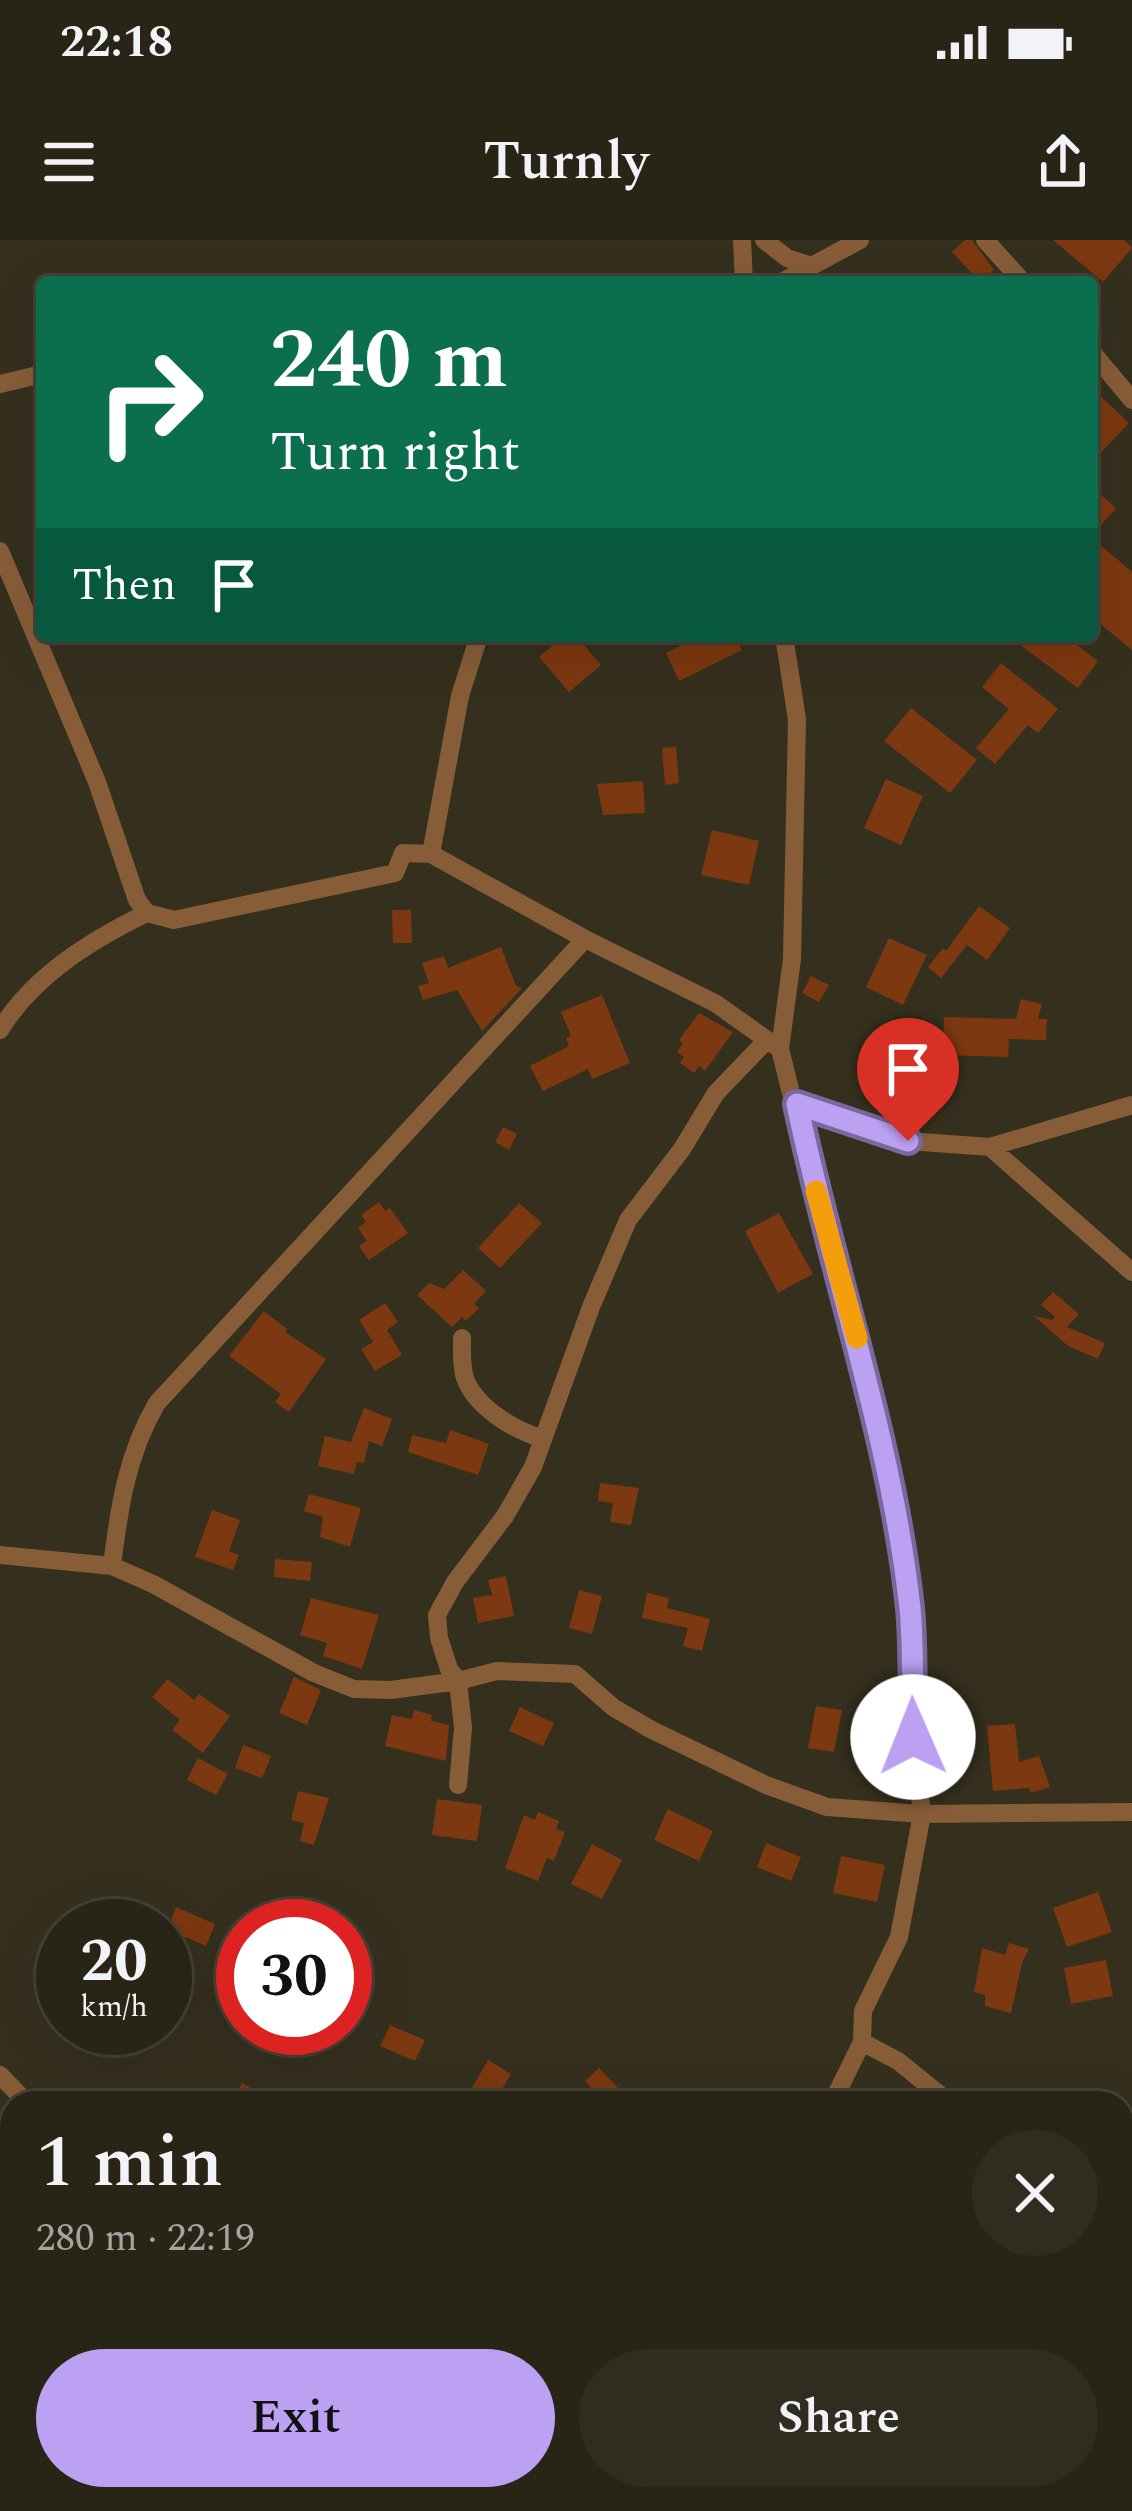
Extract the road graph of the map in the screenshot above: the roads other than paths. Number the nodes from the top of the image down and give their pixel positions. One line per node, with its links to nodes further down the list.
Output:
1 (742, 240): 6 (street)
2 (764, 240): 5 (street)
3 (860, 240): 5 (street)
4 (985, 240): 8 (street)
5 (812, 266): 7 (street)
6 (744, 276)
7 (793, 276)
8 (1018, 276)
9 (1098, 359): 12 (street)
10 (36, 375): 11 (street)
11 (0, 384)
12 (1132, 400)
13 (0, 551): 14 (street)
14 (36, 632)
15 (41, 642): 19 (street)
16 (477, 642): 18 (street)
17 (785, 642): 22 (street)
18 (430, 854): 19 (street); 20 (street)
19 (147, 913): 21 (street)
20 (584, 939): 22 (street); 30 (street)
21 (0, 1030)
22 (774, 1045): 23 (street); 28 (street)
23 (797, 1104): 25 (street); 34 (street)
24 (1132, 1105): 25 (street)
25 (990, 1147): 26 (street)
26 (1132, 1271)
27 (462, 1338): 28 (street)
28 (542, 1438): 31 (street)
29 (0, 1555): 30 (street)
30 (112, 1567): 31 (street)
31 (458, 1682): 32 (street); 34 (street)
32 (458, 1786)
33 (1132, 1812): 34 (street)
34 (922, 1814): 35 (street)
35 (862, 2042): 36 (street); 37 (street)
36 (838, 2091)
37 (935, 2091)

